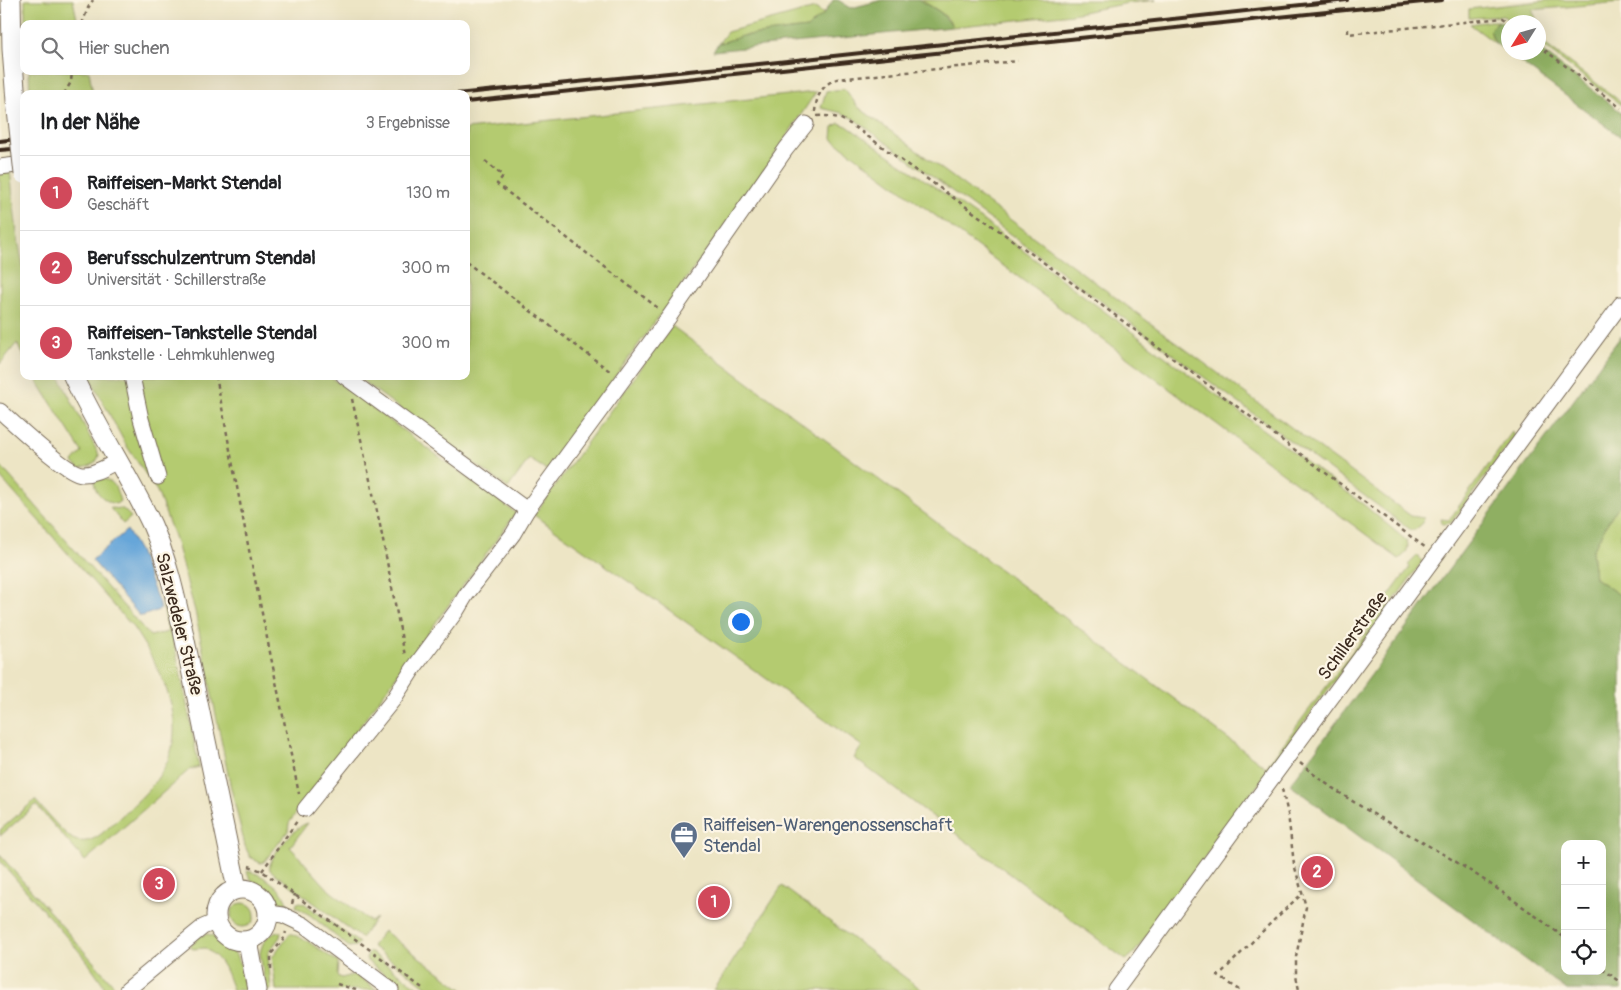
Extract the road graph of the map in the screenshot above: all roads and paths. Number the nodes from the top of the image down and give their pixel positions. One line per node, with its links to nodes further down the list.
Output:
1 (10, 0): 13 (main road, bridge)
2 (93, 0): 4 (path)
3 (1501, 18): 5 (path)
4 (84, 20)
5 (1348, 29)
6 (1546, 52): 10 (path)
7 (1018, 61): 11 (path)
8 (72, 75): 9 (path)
9 (66, 90)
10 (1621, 108)
11 (811, 120): 16 (street); 26 (path)
12 (485, 161): 16 (path)
13 (14, 167)
14 (470, 265): 21 (path)
15 (1621, 304): 26 (street, Schillerstraße)
16 (669, 317): 21 (street)
17 (75, 380): 23 (main road, Salzwedeler Straße)
18 (133, 380): 24 (street)
19 (217, 380): 30 (path)
20 (349, 380): 25 (street); 27 (path)
21 (623, 380): 25 (street)
22 (0, 411): 23 (street)
23 (118, 461): 31 (main road, Salzwedeler Straße)
24 (158, 477)
25 (527, 510): 27 (street)
26 (1436, 555): 48 (street, Schillerstraße)
27 (414, 669): 30 (street)
28 (1297, 760): 37 (path)
29 (1281, 782): 33 (path)
30 (305, 808): 32 (path)
31 (228, 888): 34 (main road); 35 (path); 35 (main road)
32 (294, 894): 36 (path); 47 (path)
33 (1302, 894): 49 (path); 50 (path)
34 (268, 913): 36 (street); 38 (main road)
35 (210, 917): 38 (main road); 43 (street)
36 (289, 918): 39 (path); 46 (street)
37 (1561, 935)
38 (248, 941): 44 (main road)
39 (271, 971)
40 (1606, 973): 41 (path)
41 (1621, 982)
42 (337, 984): 45 (path)
43 (127, 990)
44 (257, 990)
45 (356, 990)
46 (391, 990)
47 (425, 990)
48 (1116, 990)
49 (1240, 990)
50 (1299, 990)

